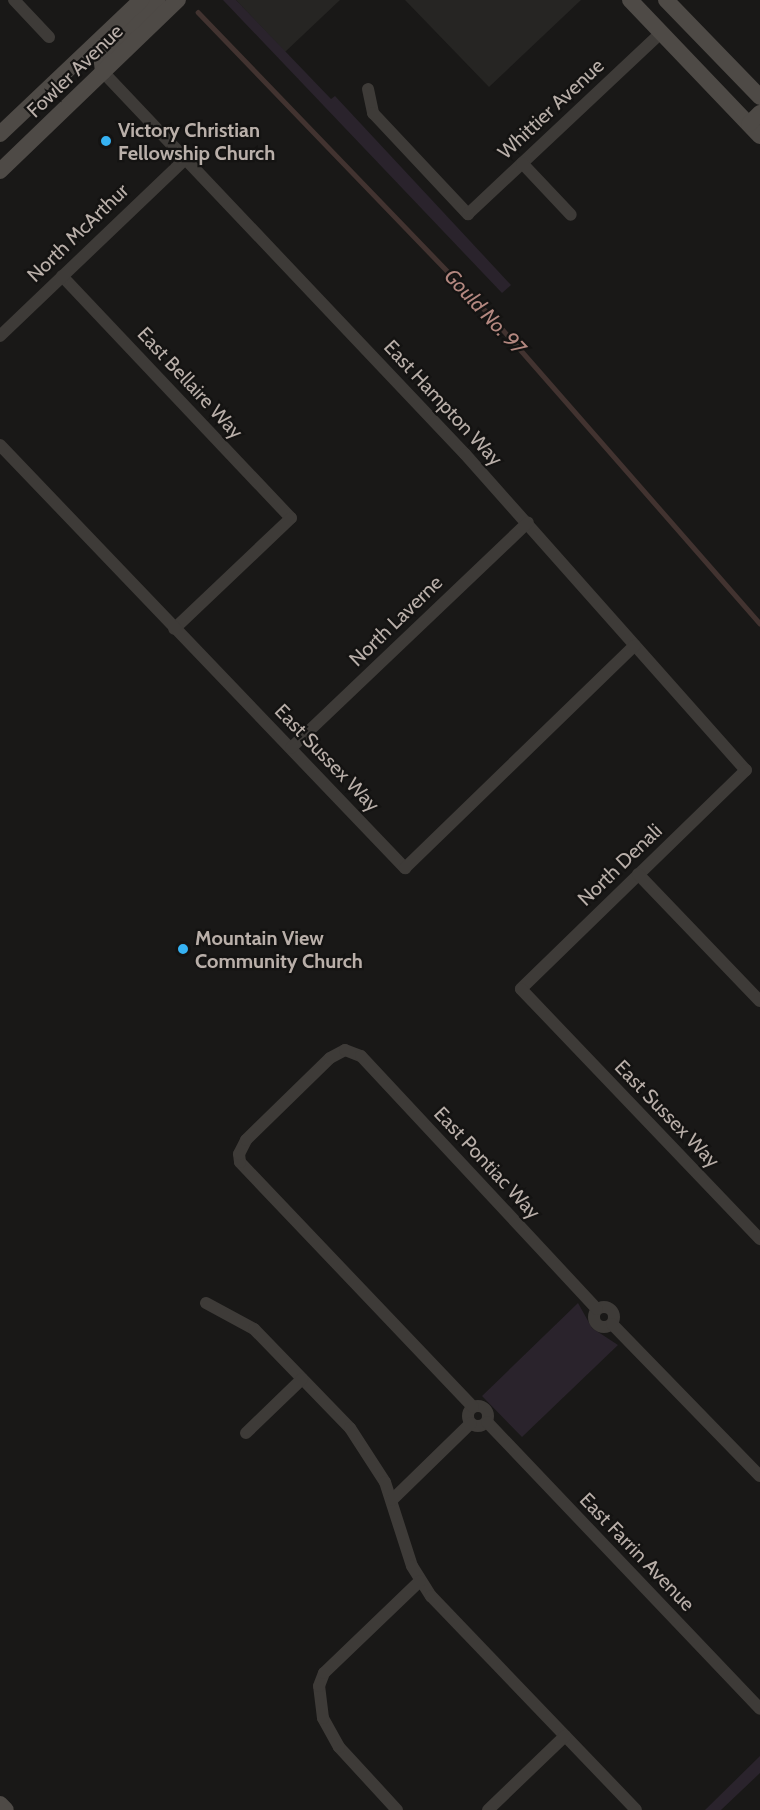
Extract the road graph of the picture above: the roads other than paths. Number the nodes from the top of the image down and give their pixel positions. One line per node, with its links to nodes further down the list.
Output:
1 (14, 0): 8 (street)
2 (141, 0): 13 (main road, Fowler Avenue)
3 (158, 0): 9 (main road)
4 (178, 0): 9 (main road, Fowler Avenue)
5 (630, 0): 7 (main road)
6 (666, 0): 11 (main road)
7 (661, 33): 12 (main road); 15 (street, Whittier Avenue)
8 (49, 37)
9 (103, 72): 14 (street, East Hampton Way); 16 (main road, Fowler Avenue)
10 (368, 89): 15 (street, Whittier Avenue)
11 (760, 97)
12 (756, 124)
13 (0, 134)
14 (184, 159): 18 (street, North McArthur); 21 (street, East Hampton Way)
15 (522, 163): 17 (street)
16 (0, 171)
17 (571, 215)
18 (62, 276): 19 (street, North McArthur); 22 (street, East Bellaire Way)
19 (0, 336)
20 (0, 445): 22 (street, East Sussex Way)
21 (528, 522): 23 (street, East Hampton Way); 24 (street, North Laverne)
22 (174, 628): 24 (street, East Sussex Way)
23 (635, 645): 24 (street, East Sussex Way); 25 (street, East Hampton Way)
24 (291, 748)
25 (746, 770): 26 (street, North Denali)
26 (638, 874): 27 (street, North Denali); 28 (street)
27 (521, 988): 29 (street, East Sussex Way)
28 (760, 1001)
29 (760, 1239)
30 (206, 1303): 31 (street)
31 (302, 1378): 35 (street); 37 (street)
32 (473, 1407): 33 (street); 34 (street); 36 (street, East Pontiac Way)
33 (487, 1422): 34 (street); 39 (street, East Farrin Avenue)
34 (471, 1423): 37 (street)
35 (246, 1433)
36 (760, 1476)
37 (392, 1500): 38 (street)
38 (420, 1581): 40 (street); 43 (street)
39 (760, 1709)
40 (565, 1736): 44 (street); 45 (street)
41 (0, 1804): 42 (main road)
42 (6, 1810)
43 (397, 1810)
44 (488, 1810)
45 (636, 1810)

